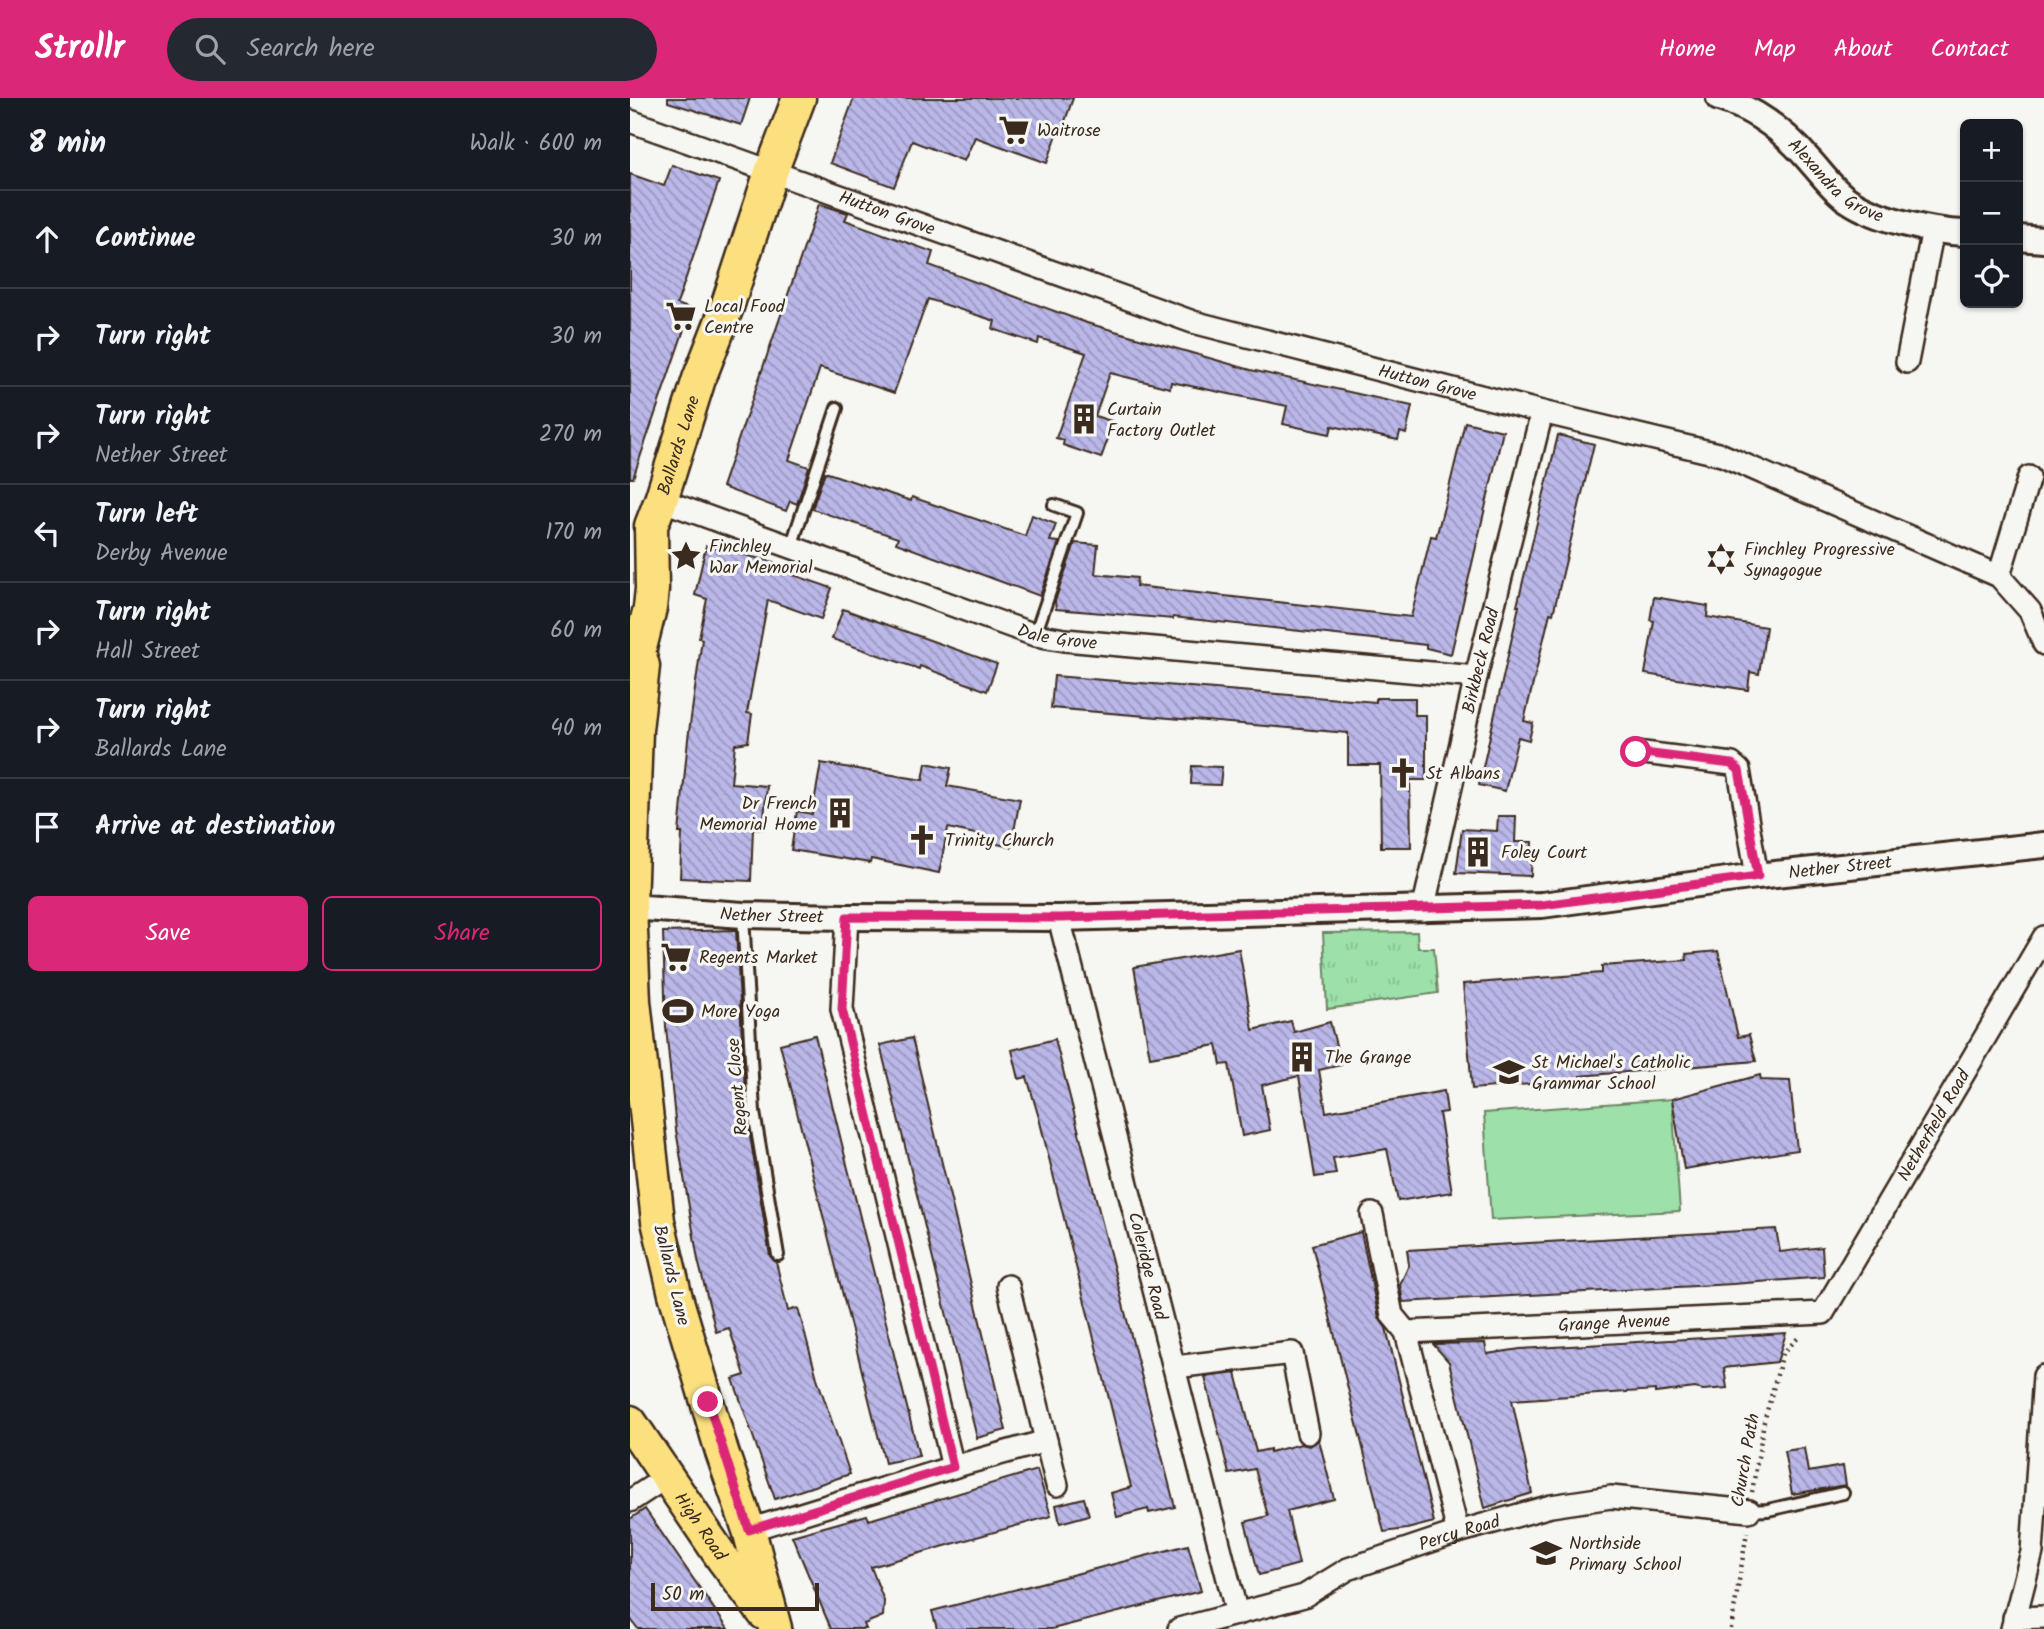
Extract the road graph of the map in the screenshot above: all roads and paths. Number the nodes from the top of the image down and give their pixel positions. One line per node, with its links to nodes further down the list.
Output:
1 (799, 98): 4 (main road, Ballards Lane)
2 (1719, 98): 5 (street, Alexandra Grove)
3 (635, 129): 4 (street, Hutton Grove)
4 (771, 172): 11 (street, Hutton Grove); 14 (main road, Ballards Lane)
5 (1933, 229): 6 (street, Alexandra Grove); 9 (street)
6 (1960, 232)
7 (2023, 238): 8 (street)
8 (2044, 240)
9 (1907, 362)
10 (837, 408): 15 (lane)
11 (1542, 412): 16 (street, Hutton Grove); 21 (street, Birkbeck Road)
12 (2029, 477): 16 (street)
13 (1054, 505): 18 (lane)
14 (649, 530): 15 (street, Dale Grove); 17 (main road); 20 (main road, Ballards Lane)
15 (791, 547): 18 (street, Dale Grove)
16 (1999, 576): 19 (street, Hutton Grove)
17 (630, 587)
18 (1035, 635): 21 (street, Dale Grove)
19 (2044, 644)
20 (635, 647): 22 (main road, Ballards Lane)
21 (1476, 677): 27 (street, Birkbeck Road)
22 (632, 731): 26 (main road, Ballards Lane)
23 (1636, 752): 25 (street)
24 (2044, 845): 25 (street, Nether Street)
25 (1758, 876): 27 (street, Nether Street)
26 (631, 907): 28 (street, Nether Street); 42 (main road, Ballards Lane)
27 (1423, 910): 30 (street, Nether Street)
28 (743, 915): 29 (street, Nether Street); 33 (lane, Regent Close)
29 (847, 917): 30 (street, Nether Street); 43 (street)
30 (1059, 918): 37 (street, Coleridge Road)
31 (2044, 937): 35 (street, Netherfield Road)
32 (1372, 1214): 36 (street)
33 (778, 1255)
34 (1008, 1286): 41 (street)
35 (1823, 1313): 36 (street, Grange Avenue); 48 (path, Church Path)
36 (1406, 1332): 50 (street)
37 (1175, 1367): 40 (street); 52 (street, Coleridge Road)
38 (2044, 1376): 51 (street)
39 (630, 1422): 44 (main road, High Road)
40 (1308, 1433)
41 (1046, 1441): 43 (street); 45 (street)
42 (722, 1452): 44 (main road); 49 (main road, Ballards Lane)
43 (953, 1467): 49 (street)
44 (672, 1482): 47 (street); 55 (main road, High Road)
45 (1058, 1485)
46 (1843, 1493): 48 (lane)
47 (630, 1501)
48 (1749, 1511): 50 (street, Percy Road); 57 (path, Church Path)
49 (749, 1530): 55 (main road, Ballards Lane)
50 (1458, 1532): 52 (street, Percy Road)
51 (2038, 1550): 54 (street)
52 (1237, 1614): 56 (street, Percy Road)
53 (2044, 1617): 54 (street)
54 (2013, 1623)
55 (775, 1628)
56 (1179, 1629)
57 (1731, 1629)

